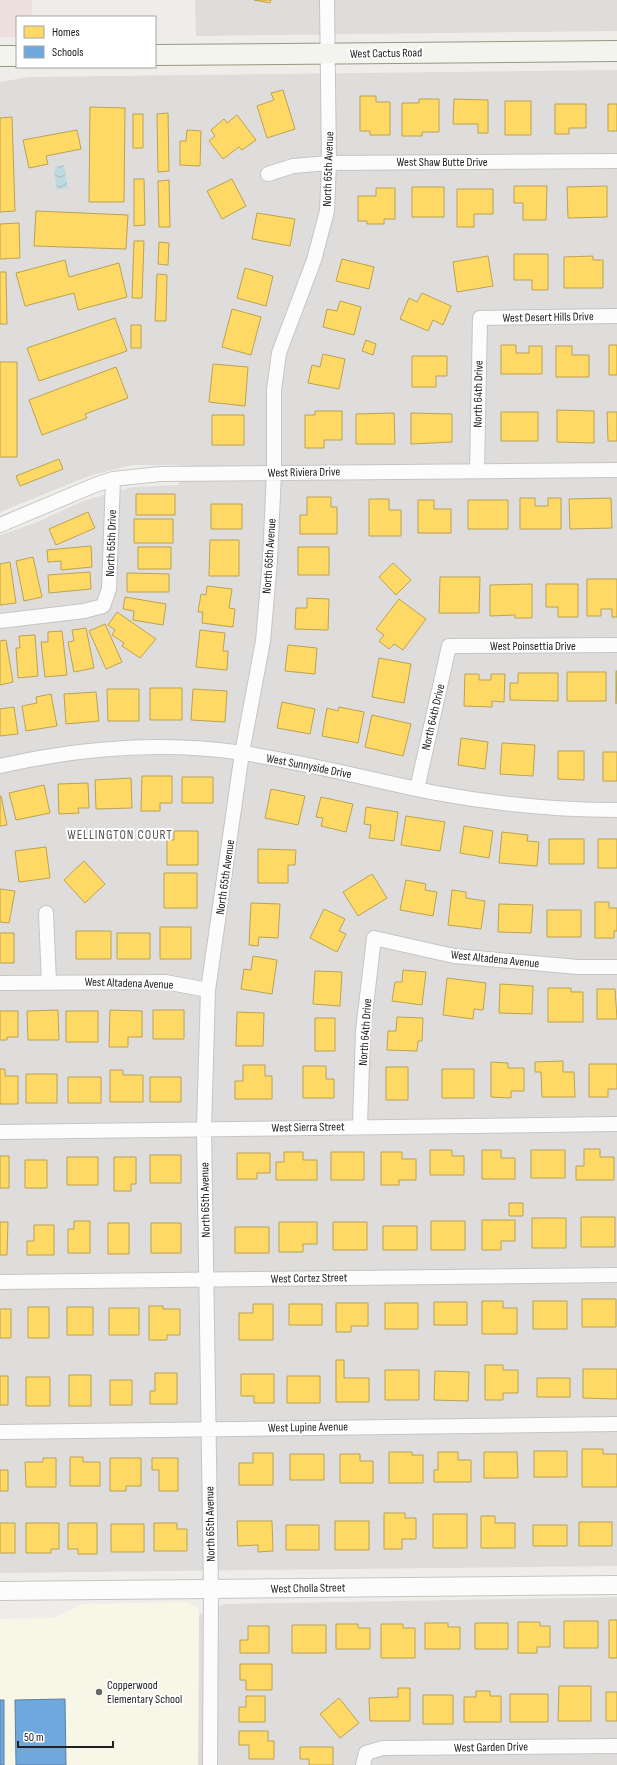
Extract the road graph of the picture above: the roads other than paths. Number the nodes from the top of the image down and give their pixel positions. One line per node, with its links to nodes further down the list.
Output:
1 (327, 0): 3 (street, North 65th Avenue)
2 (617, 51): 3 (main road, West Cactus Road)
3 (328, 54): 4 (main road, West Cactus Road); 8 (street, North 65th Avenue)
4 (156, 55)
5 (0, 56): 6 (main road)
6 (16, 56)
7 (617, 161): 8 (street, West Shaw Butte Drive)
8 (329, 163): 9 (street, West Shaw Butte Drive); 14 (street, North 65th Avenue)
9 (268, 174)
10 (617, 316): 11 (street, West Desert Hills Drive)
11 (480, 318): 12 (street, North 64th Drive)
12 (477, 470): 13 (street, West Riviera Drive); 14 (street, West Riviera Drive)
13 (617, 470)
14 (274, 472): 15 (street, West Riviera Drive); 20 (street, North 65th Avenue)
15 (113, 479): 16 (street, West Riviera Drive); 17 (street, North 65th Drive)
16 (0, 525)
17 (0, 621)
18 (617, 645): 19 (street, West Poinsettia Drive)
19 (449, 646): 22 (street, North 64th Drive)
20 (242, 753): 21 (street, West Sunnyside Drive); 22 (street, West Sunnyside Drive); 29 (street, North 65th Avenue)
21 (0, 766)
22 (417, 789): 23 (street, West Sunnyside Drive)
23 (617, 810)
24 (46, 913): 27 (street)
25 (374, 938): 26 (street, West Altadena Avenue); 31 (street, North 64th Drive)
26 (617, 967)
27 (49, 982): 28 (street, West Altadena Avenue); 29 (street, West Altadena Avenue)
28 (0, 983)
29 (208, 990): 32 (street, North 65th Avenue)
30 (617, 1124): 31 (street, West Sierra Street)
31 (360, 1126): 32 (street, West Sierra Street)
32 (204, 1128): 33 (street, West Sierra Street); 35 (street, North 65th Avenue)
33 (0, 1132)
34 (617, 1274): 35 (street, West Cortez Street)
35 (206, 1280): 36 (street, West Cortez Street); 38 (street, North 65th Avenue)
36 (0, 1282)
37 (617, 1424): 38 (street, West Lupine Avenue)
38 (209, 1428): 39 (street, West Lupine Avenue); 41 (street, North 65th Avenue)
39 (0, 1432)
40 (617, 1585): 41 (street, West Cholla Street)
41 (211, 1589): 42 (street, West Cholla Street); 45 (street, North 65th Avenue)
42 (0, 1591)
43 (617, 1746): 44 (street, West Garden Drive)
44 (364, 1759)
45 (210, 1765)

